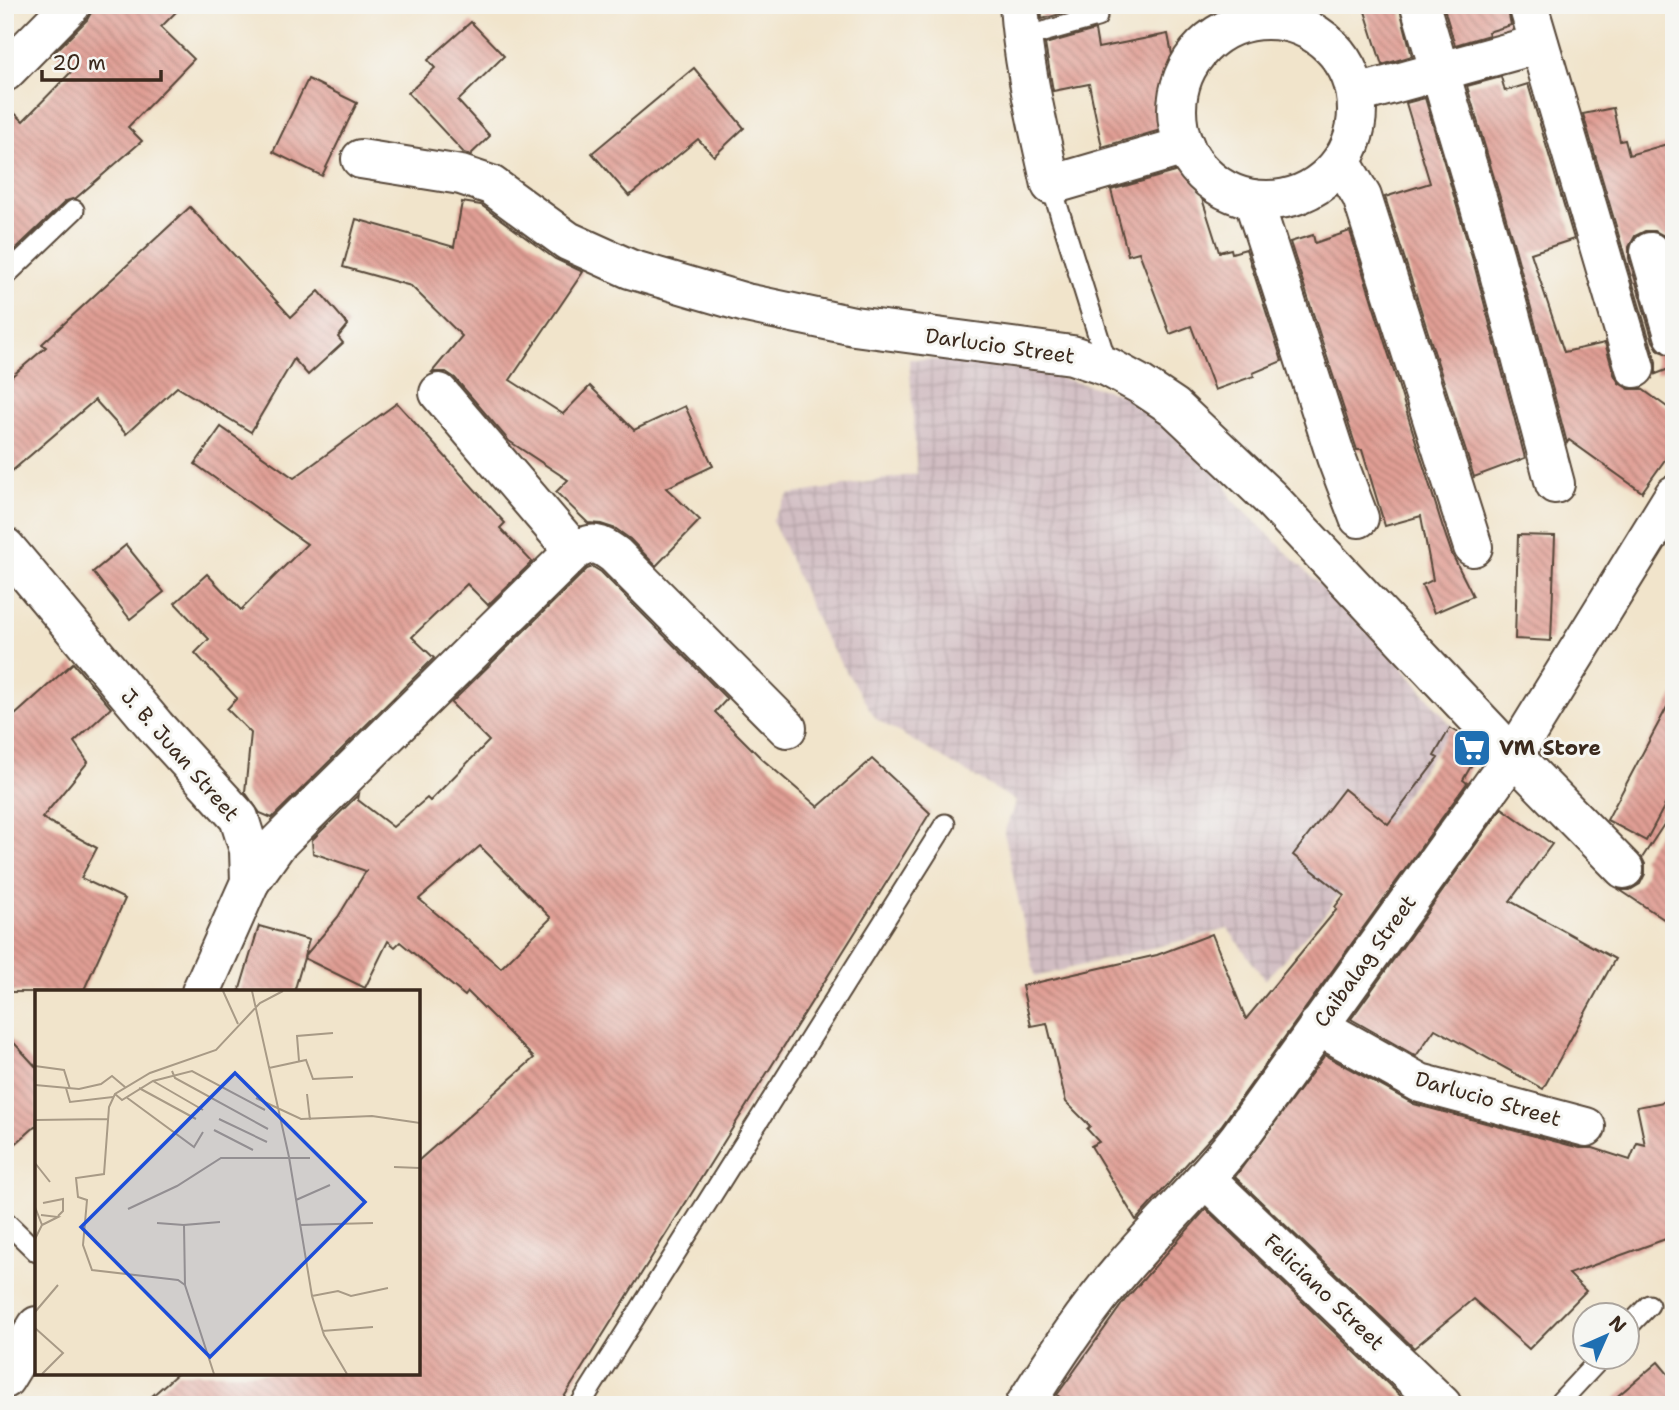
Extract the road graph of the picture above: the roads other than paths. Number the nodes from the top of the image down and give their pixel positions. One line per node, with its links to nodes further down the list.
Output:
1 (71, 5): 9 (street)
2 (1420, 5): 10 (street)
3 (1528, 5): 8 (street)
4 (1305, 15): 6 (street); 11 (street)
5 (1097, 18): 7 (lane)
6 (1210, 20): 12 (street)
7 (1020, 21): 15 (street)
8 (1539, 44): 10 (street); 22 (street)
9 (5, 72)
10 (1441, 72): 11 (street); 24 (street)
11 (1357, 94): 14 (street)
12 (1185, 146): 15 (street); 16 (street)
13 (361, 159): 21 (street, Darlucio Street)
14 (1342, 163): 16 (street); 28 (street)
15 (1051, 185): 21 (lane)
16 (1253, 199): 26 (street)
17 (74, 210): 19 (lane)
18 (1650, 252): 20 (street)
19 (5, 276)
20 (1674, 335)
21 (1108, 367): 31 (street, Darlucio Street)
22 (1635, 368)
23 (439, 393): 29 (street)
24 (1555, 484)
25 (1674, 495): 31 (street, Caibalag Street)
26 (1359, 518)
27 (5, 547): 34 (street, J. B. Juan Street)
28 (1473, 547)
29 (574, 551): 30 (street); 34 (street)
30 (787, 728)
31 (1513, 756): 33 (street, Darlucio Street); 36 (street, Caibalag Street)
32 (945, 824): 46 (lane)
33 (1624, 869)
34 (250, 882): 35 (street, J. B. Juan Street)
35 (202, 990)
36 (1318, 1026): 37 (street, Darlucio Street); 38 (street, Caibalag Street)
37 (1587, 1127)
38 (1206, 1180): 47 (street, Caibalag Street); 48 (street, Feliciano Street)
39 (5, 1221): 40 (lane)
40 (35, 1250)
41 (1649, 1304): 42 (lane)
42 (1640, 1314)
43 (35, 1329): 45 (street)
44 (1588, 1372): 49 (lane)
45 (5, 1380)
46 (580, 1405)
47 (1025, 1405)
48 (1442, 1405)
49 (1558, 1405)

